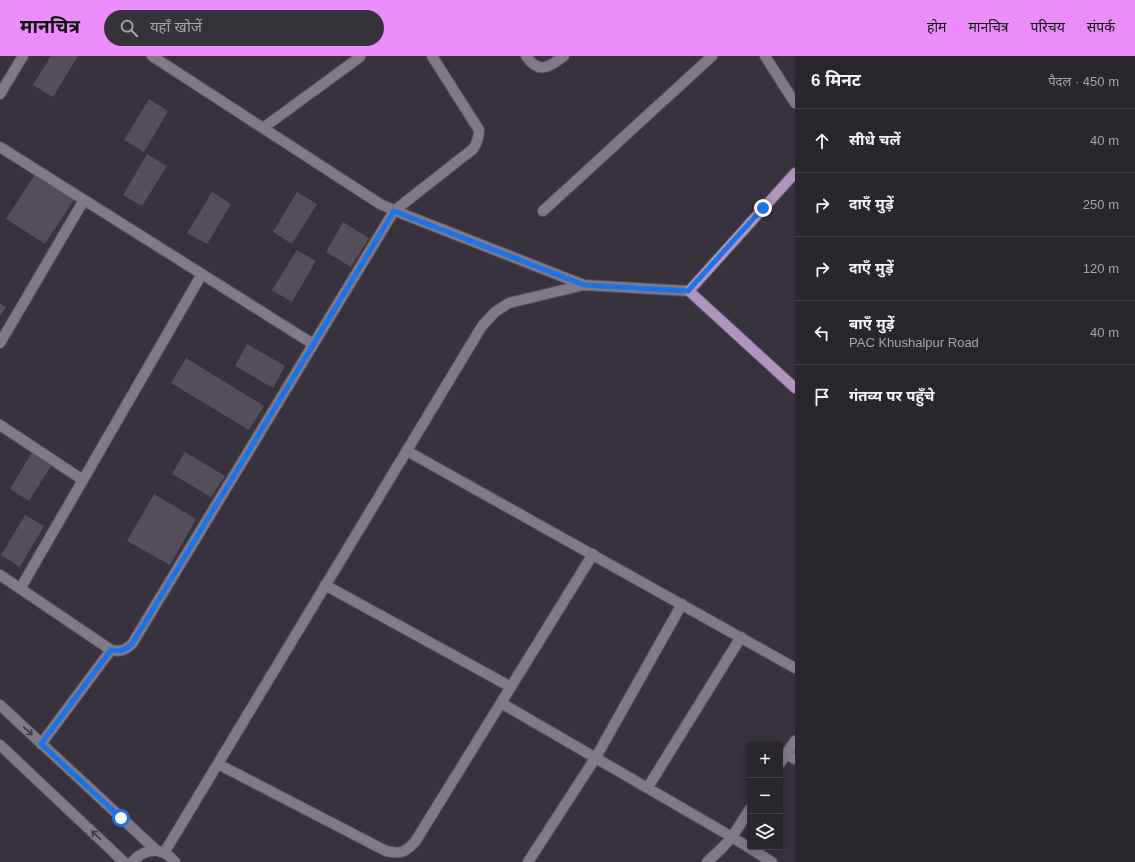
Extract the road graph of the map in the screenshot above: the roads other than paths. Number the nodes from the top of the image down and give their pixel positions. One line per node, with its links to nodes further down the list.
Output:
1 (24, 56): 9 (street)
2 (152, 56): 11 (street)
3 (432, 56): 15 (street)
4 (526, 56): 5 (street)
5 (564, 56)
6 (712, 56): 16 (street)
7 (765, 56): 10 (street)
8 (360, 57): 11 (street)
9 (0, 94)
10 (795, 103)
11 (263, 128): 15 (street)
12 (0, 147): 14 (street)
13 (795, 173): 19 (main road)
14 (84, 200): 17 (street); 20 (street)
15 (394, 211): 18 (street); 21 (street)
16 (543, 211)
17 (202, 274): 21 (street); 25 (street)
18 (584, 285): 19 (street); 24 (street)
19 (688, 291): 22 (main road)
20 (0, 343)
21 (313, 344): 32 (street)
22 (795, 388)
23 (0, 425): 25 (street)
24 (407, 451): 26 (street); 28 (street)
25 (84, 480): 29 (street)
26 (593, 554): 30 (street); 34 (street)
27 (0, 575): 29 (street)
28 (326, 585): 34 (street); 42 (street)
29 (20, 589): 32 (street)
30 (682, 604): 31 (street); 40 (street)
31 (741, 637): 33 (street); 43 (street)
32 (111, 650): 38 (street)
33 (795, 668)
34 (511, 687): 35 (street)
35 (501, 703): 40 (street); 42 (street)
36 (0, 705): 38 (street, one-way to 38)
37 (795, 741): 41 (street)
38 (41, 744): 46 (street)
39 (0, 745): 47 (street, one-way to 39)
40 (596, 757): 43 (street); 50 (street)
41 (790, 757)
42 (218, 764): 46 (street)
43 (648, 788): 45 (street)
44 (747, 814): 45 (street)
45 (732, 837): 51 (street); 52 (street)
46 (160, 852): 48 (street); 49 (street)
47 (124, 862)
48 (132, 862)
49 (175, 862)
50 (528, 862)
51 (707, 862)
52 (772, 862)

